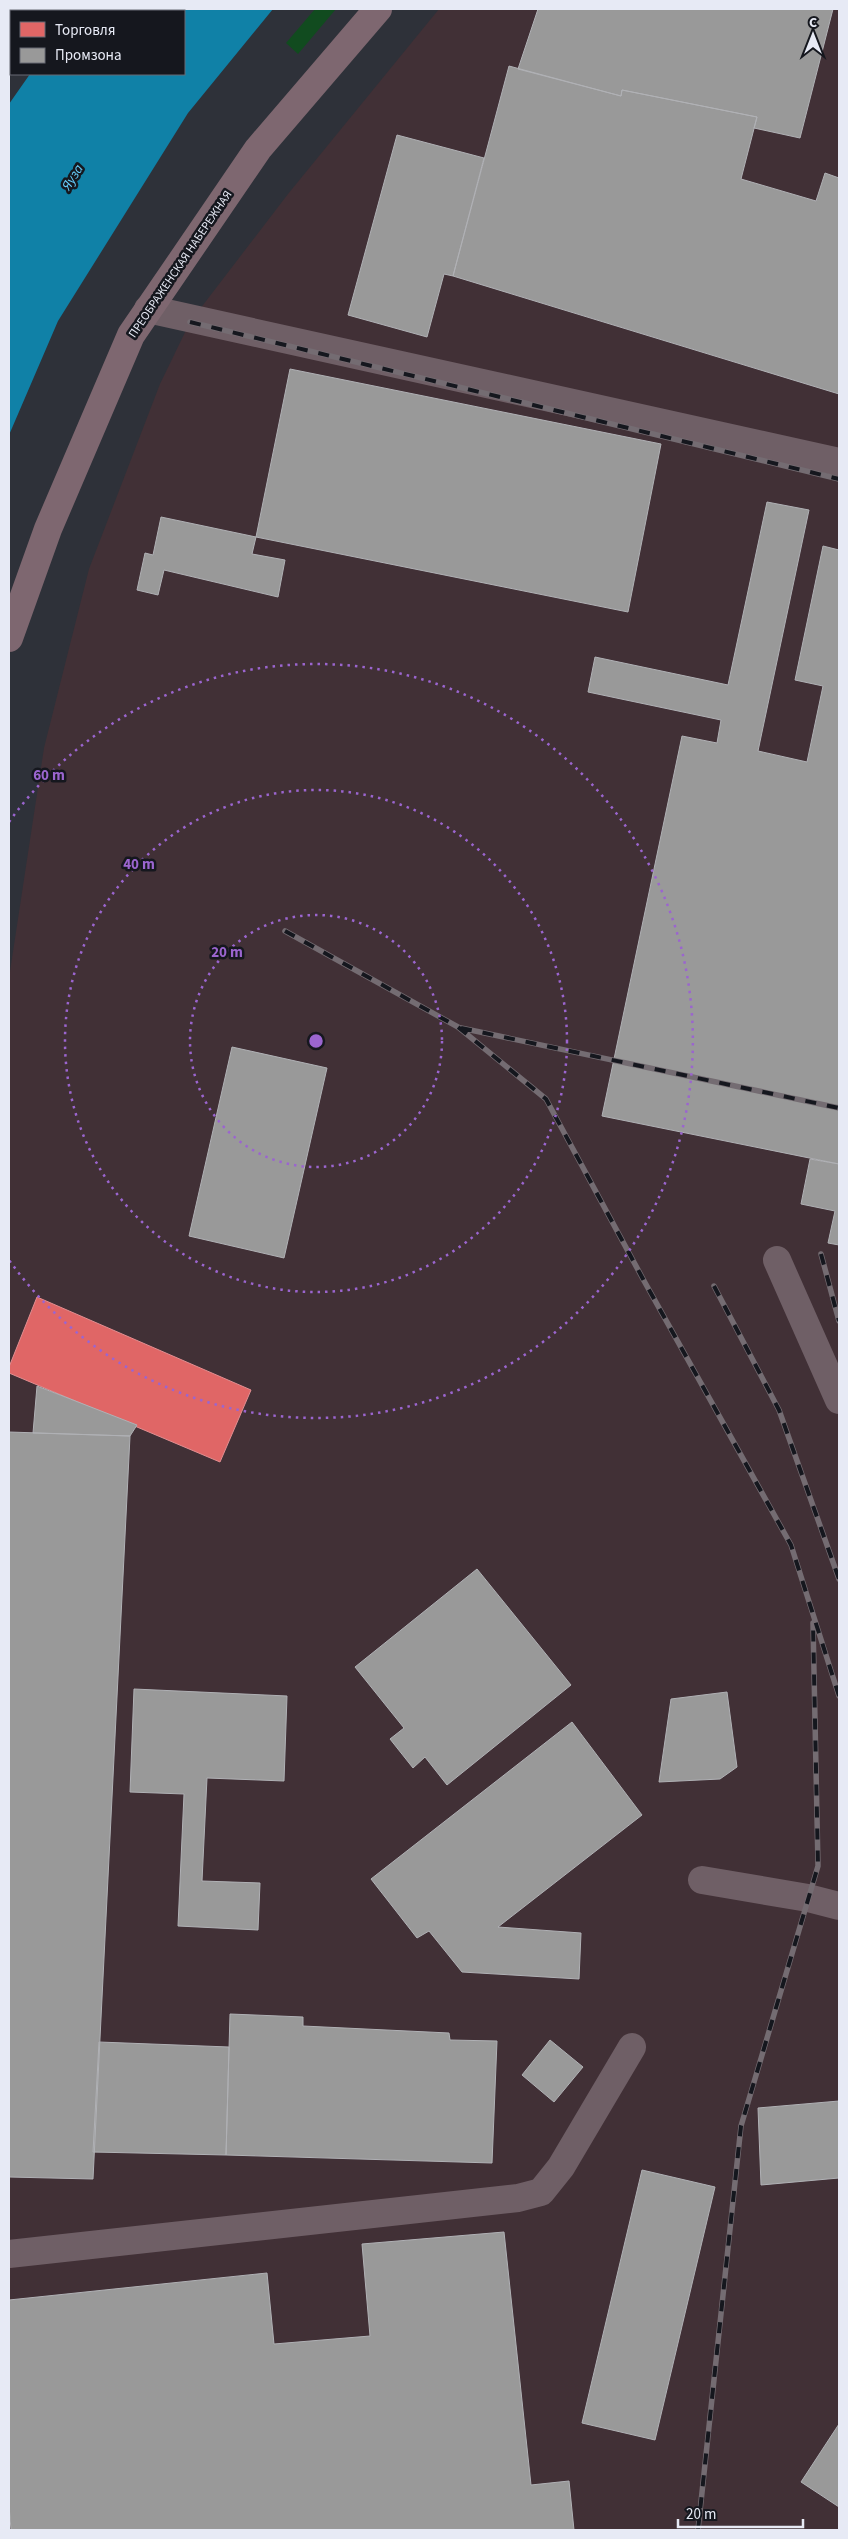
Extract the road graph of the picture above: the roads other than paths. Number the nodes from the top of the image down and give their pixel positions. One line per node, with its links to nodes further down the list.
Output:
1 (378, 9): 2 (main road, ПРЕОБРАЖЕНСКАЯ НАБЕРЕЖНАЯ)
2 (148, 309): 3 (lane); 4 (main road, ПРЕОБРАЖЕНСКАЯ НАБЕРЕЖНАЯ)
3 (839, 462)
4 (9, 638)
5 (777, 1260): 6 (lane)
6 (839, 1400)
7 (702, 1880): 8 (lane)
8 (839, 1906)
9 (632, 2047): 10 (lane)
10 (9, 2254)

